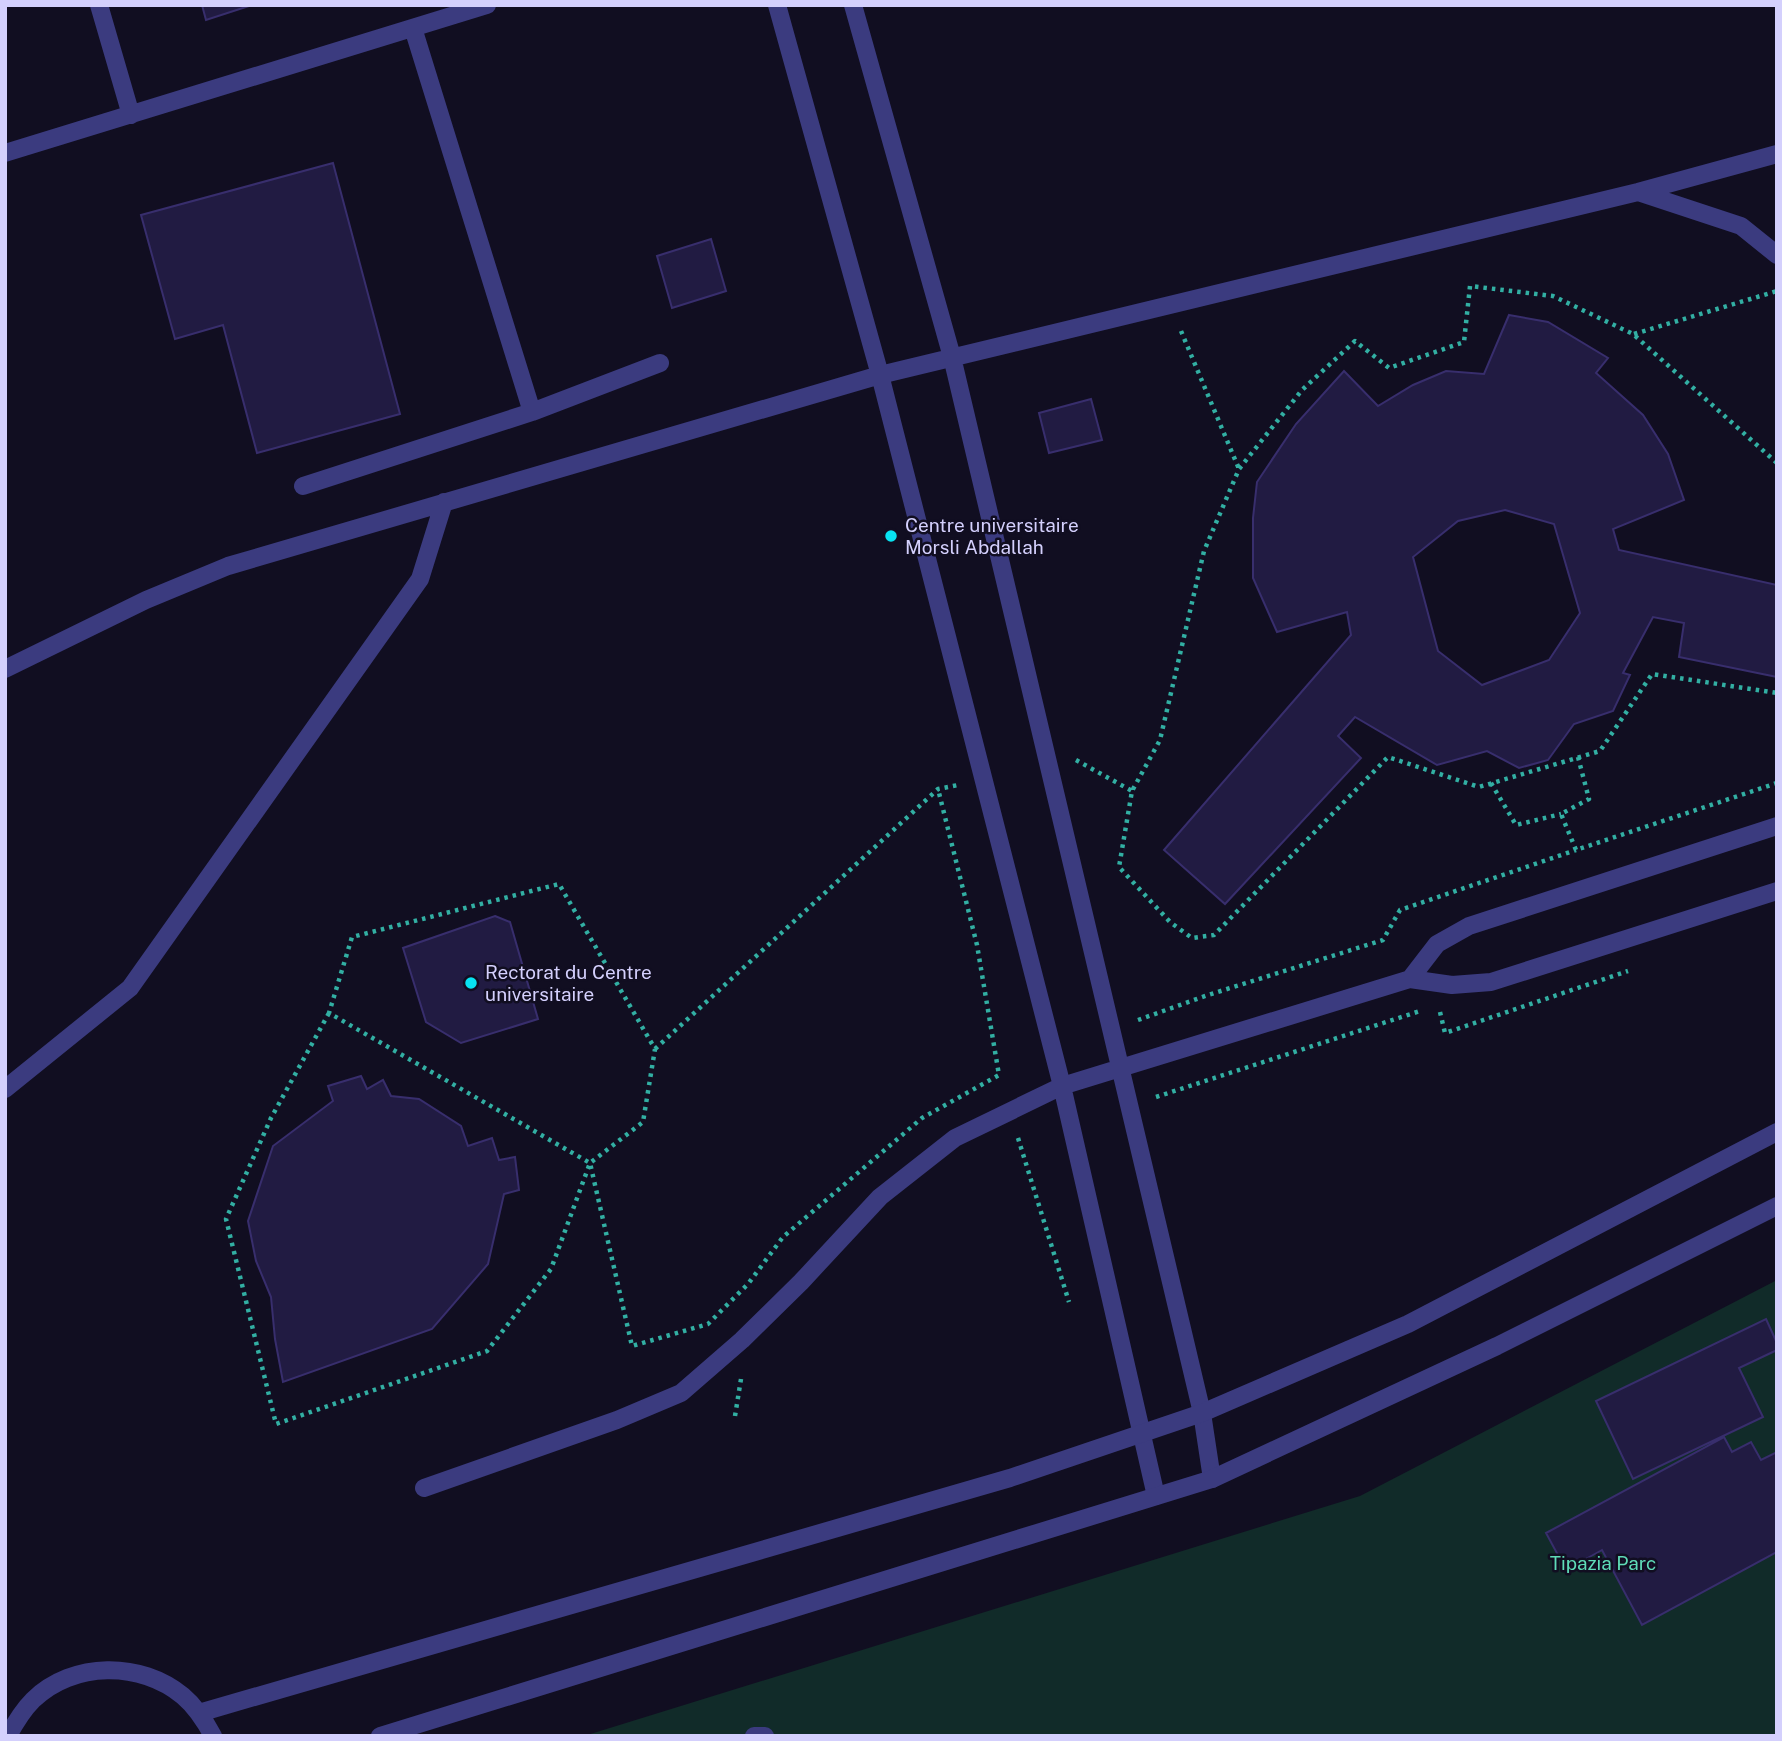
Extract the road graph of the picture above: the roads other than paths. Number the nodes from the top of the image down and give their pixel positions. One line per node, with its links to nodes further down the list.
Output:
1 (99, 5): 6 (street)
2 (487, 5): 5 (street)
3 (777, 5): 13 (street)
4 (853, 5): 11 (street)
5 (413, 28): 6 (street); 14 (street)
6 (131, 115): 7 (street)
7 (5, 153)
8 (1777, 154): 9 (street)
9 (1638, 192): 10 (street); 11 (street)
10 (1777, 255)
11 (952, 357): 13 (street); 21 (street)
12 (660, 363): 14 (street)
13 (880, 375): 16 (street); 22 (street)
14 (532, 412): 15 (street)
15 (303, 486)
16 (444, 502): 17 (street); 23 (street)
17 (5, 669)
18 (1777, 826): 20 (street)
19 (1777, 891): 20 (street)
20 (1410, 979): 21 (street)
21 (1121, 1068): 22 (street); 26 (street)
22 (1062, 1086): 27 (street); 29 (street)
23 (5, 1089)
24 (1777, 1132): 26 (street)
25 (1777, 1206): 28 (street)
26 (1202, 1413): 27 (street); 28 (street)
27 (1142, 1434): 30 (street); 31 (street)
28 (1212, 1479): 30 (street)
29 (424, 1488)
30 (1156, 1496): 34 (street)
31 (199, 1713): 32 (street); 33 (street)
32 (8, 1736)
33 (213, 1736)
34 (380, 1736)
35 (754, 1736): 36 (street)
36 (765, 1736)

